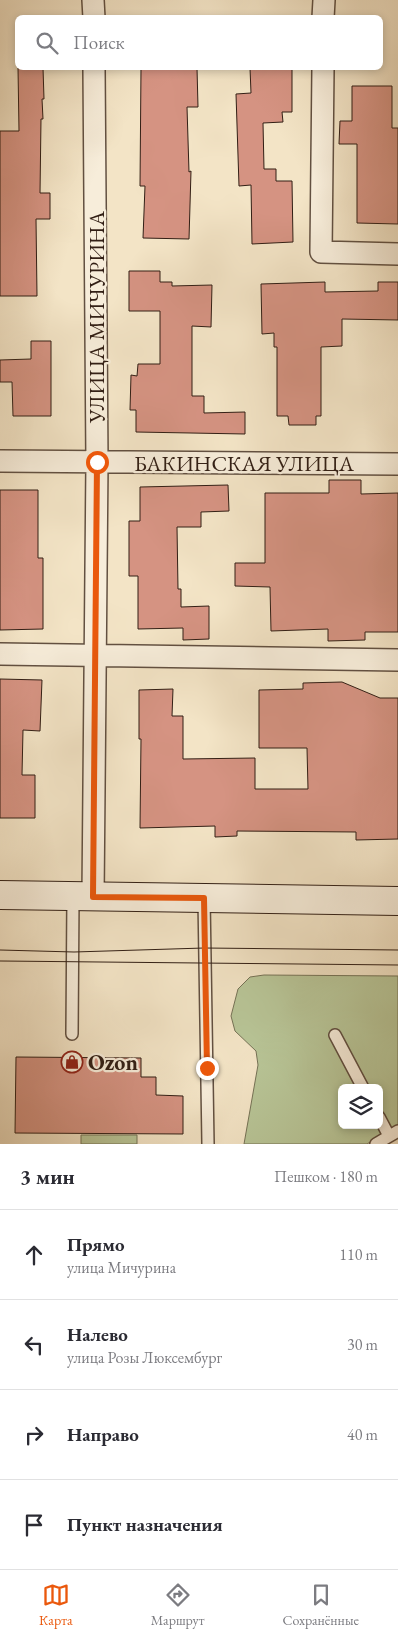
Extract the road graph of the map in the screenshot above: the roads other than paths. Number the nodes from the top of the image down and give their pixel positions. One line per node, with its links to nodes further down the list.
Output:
1 (94, 0): 3 (street)
2 (324, 0): 4 (street)
3 (94, 15)
4 (324, 15)
5 (94, 70): 9 (street, УЛИЦА МИЧУРИНА)
6 (323, 70): 7 (street)
7 (398, 254)
8 (0, 461): 9 (street, БАКИНСКАЯ УЛИЦА)
9 (97, 462): 10 (street, БАКИНСКАЯ УЛИЦА); 12 (street, УЛИЦА МИЧУРИНА)
10 (398, 464)
11 (0, 654): 12 (street)
12 (96, 655): 13 (street); 15 (street, УЛИЦА МИЧУРИНА)
13 (398, 660)
14 (0, 895): 15 (main road)
15 (83, 896): 16 (main road); 18 (lane)
16 (204, 898): 17 (main road); 23 (lane)
17 (398, 901)
18 (72, 1034)
19 (335, 1035): 20 (lane)
20 (361, 1084)
21 (383, 1122): 22 (lane)
22 (394, 1134): 24 (lane)
23 (208, 1144)
24 (376, 1144)

